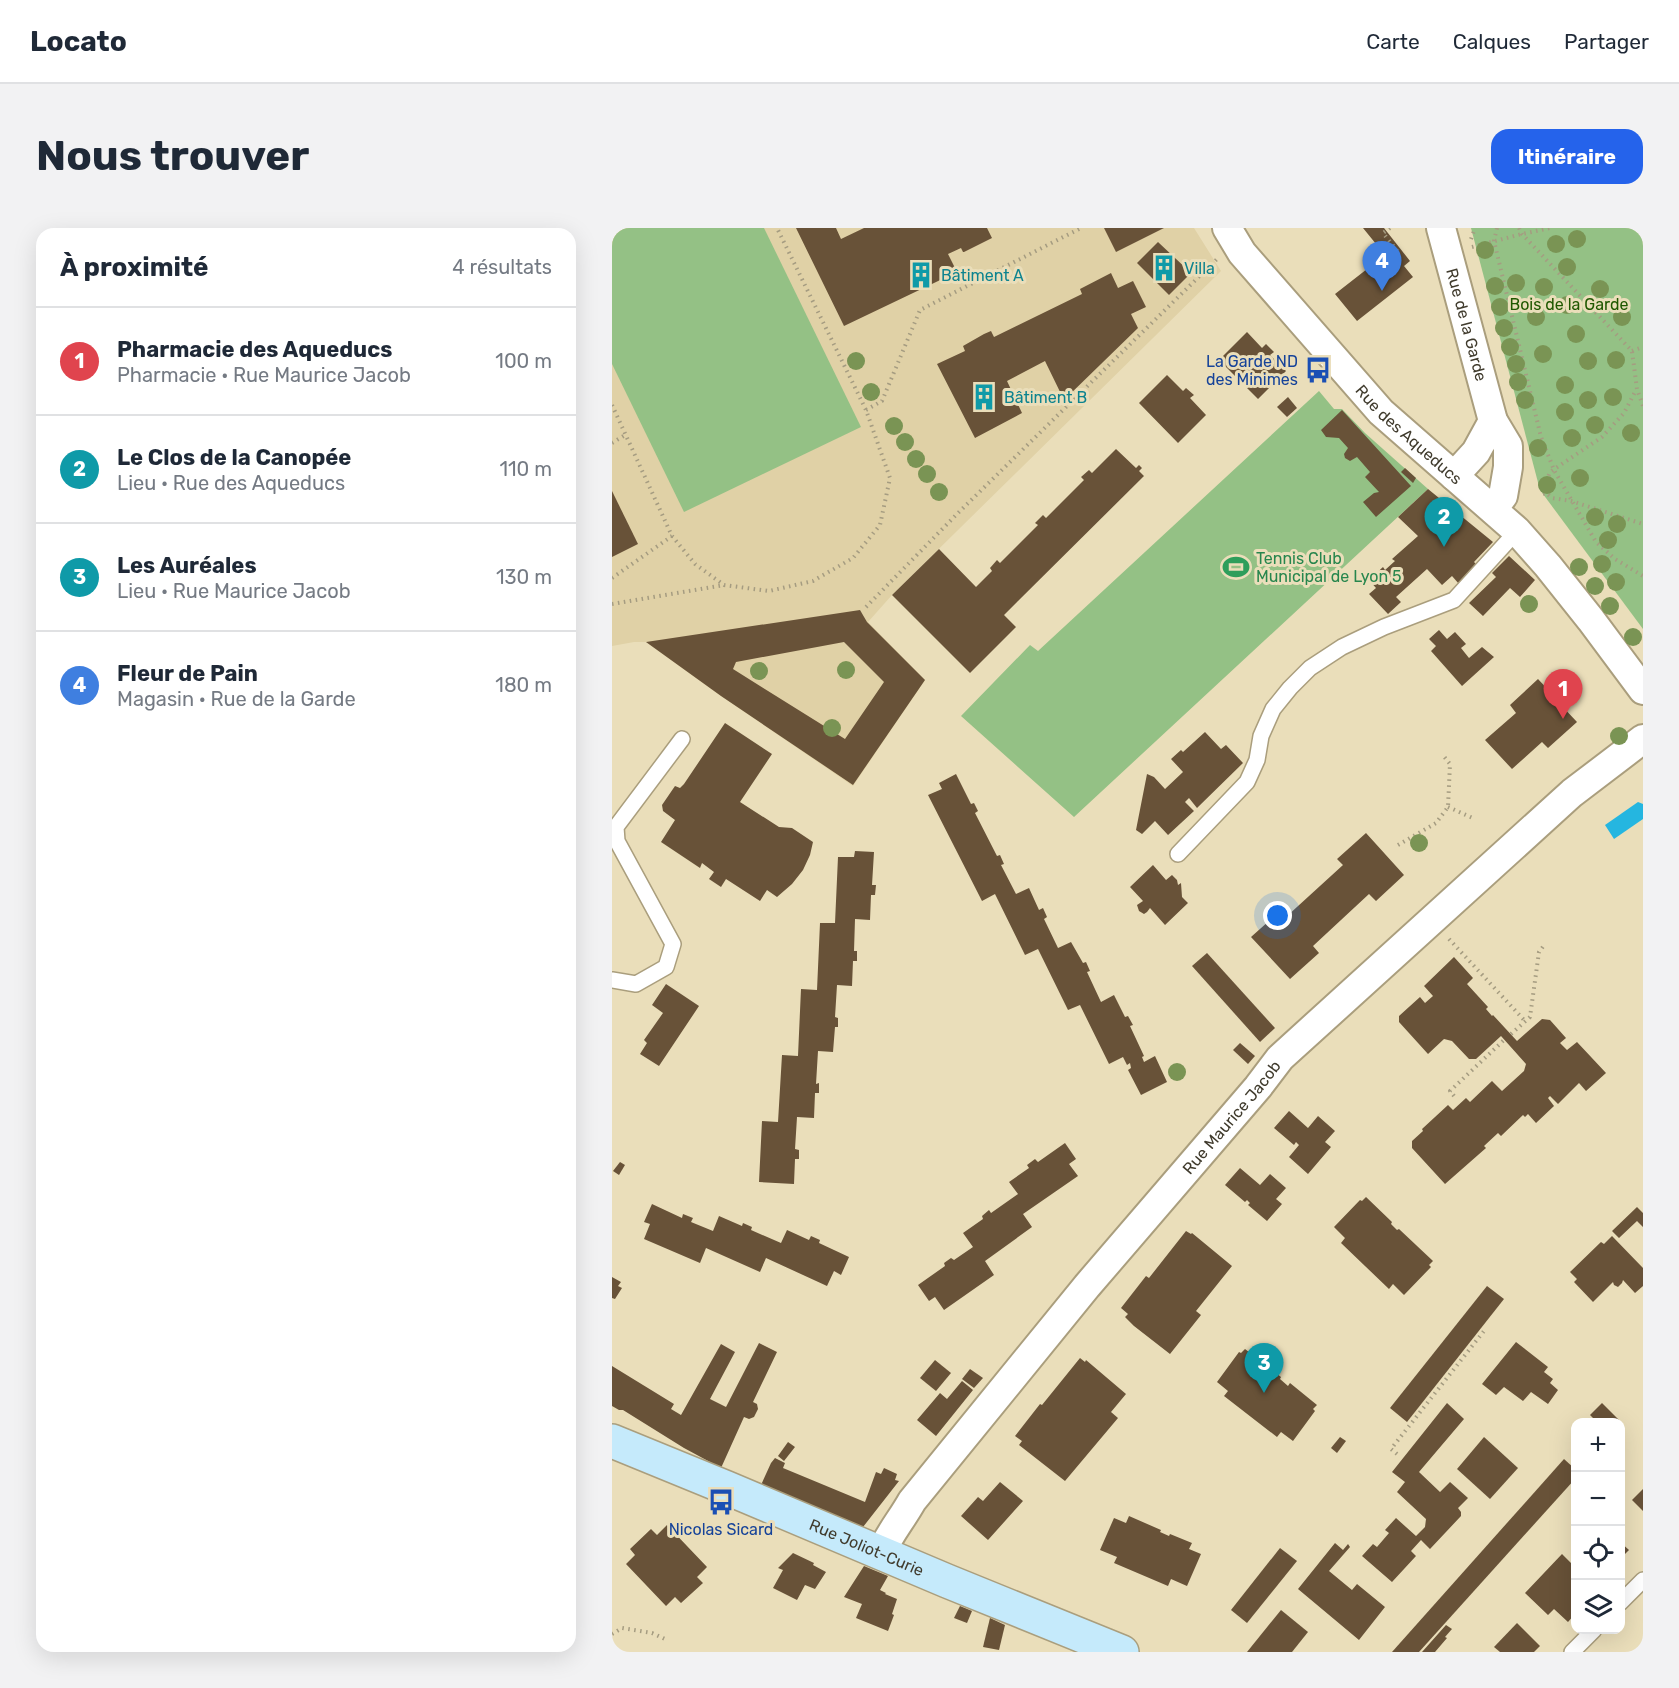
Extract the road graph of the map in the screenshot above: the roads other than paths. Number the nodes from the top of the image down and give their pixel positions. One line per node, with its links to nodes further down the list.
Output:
1 (1441, 228): 3 (street, Rue de la Garde)
2 (1225, 242): 4 (street, Rue des Aqueducs)
3 (1492, 421): 4 (street); 5 (street, Rue de la Garde)
4 (1454, 476): 5 (street, Rue des Aqueducs)
5 (1493, 509): 6 (street, Rue des Aqueducs)
6 (1517, 531): 7 (street, Rue des Aqueducs); 10 (lane)
7 (1643, 690)
8 (682, 739): 11 (lane)
9 (1643, 739): 13 (street, Rue Maurice Jacob)
10 (1178, 855)
11 (612, 980)
12 (612, 1442): 13 (main road, Rue Joliot-Curie)
13 (881, 1553): 17 (main road, Rue Joliot-Curie)
14 (1643, 1580): 15 (lane)
15 (1625, 1598)
16 (1589, 1634): 18 (lane)
17 (1122, 1652)
18 (1572, 1652)

